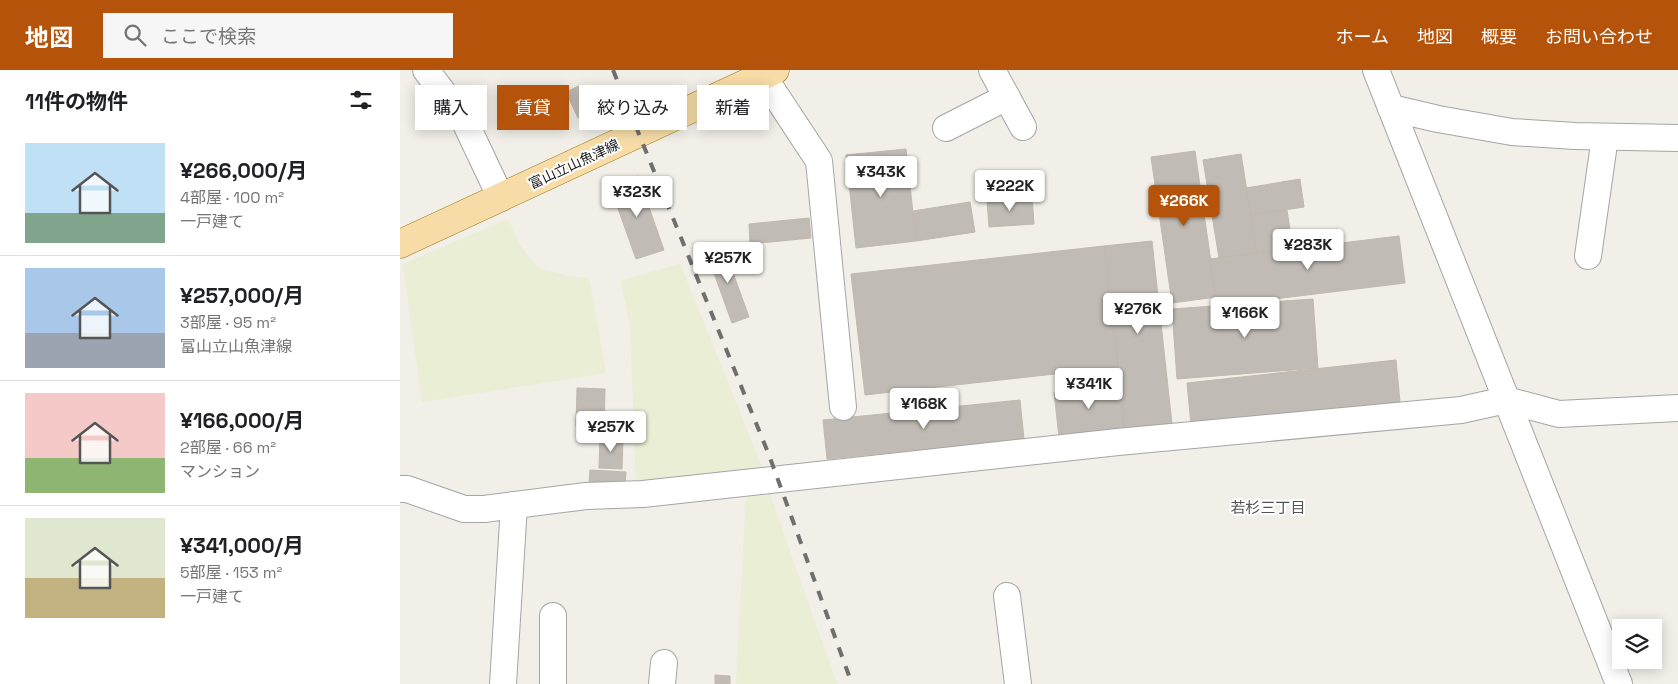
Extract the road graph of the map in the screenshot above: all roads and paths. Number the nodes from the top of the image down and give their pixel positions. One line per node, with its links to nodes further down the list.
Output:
1 (426, 70): 11 (street)
2 (992, 70): 5 (street)
3 (1376, 70): 6 (street)
4 (766, 72): 11 (main road, 富山立山魚津線); 15 (street)
5 (1007, 96): 7 (street); 8 (street)
6 (1391, 108): 9 (street); 14 (street)
7 (1024, 127)
8 (946, 128)
9 (1605, 137): 10 (street); 13 (street)
10 (1678, 138)
11 (501, 198): 12 (main road, 富山立山魚津線)
12 (400, 244)
13 (1588, 256)
14 (1506, 400): 16 (street); 18 (street); 24 (street)
15 (843, 407)
16 (1678, 408)
17 (400, 488): 18 (street)
18 (514, 505): 21 (street)
19 (1007, 596): 23 (street)
20 (553, 616): 22 (street)
21 (502, 684)
22 (554, 684)
23 (1018, 684)
24 (1619, 684)

